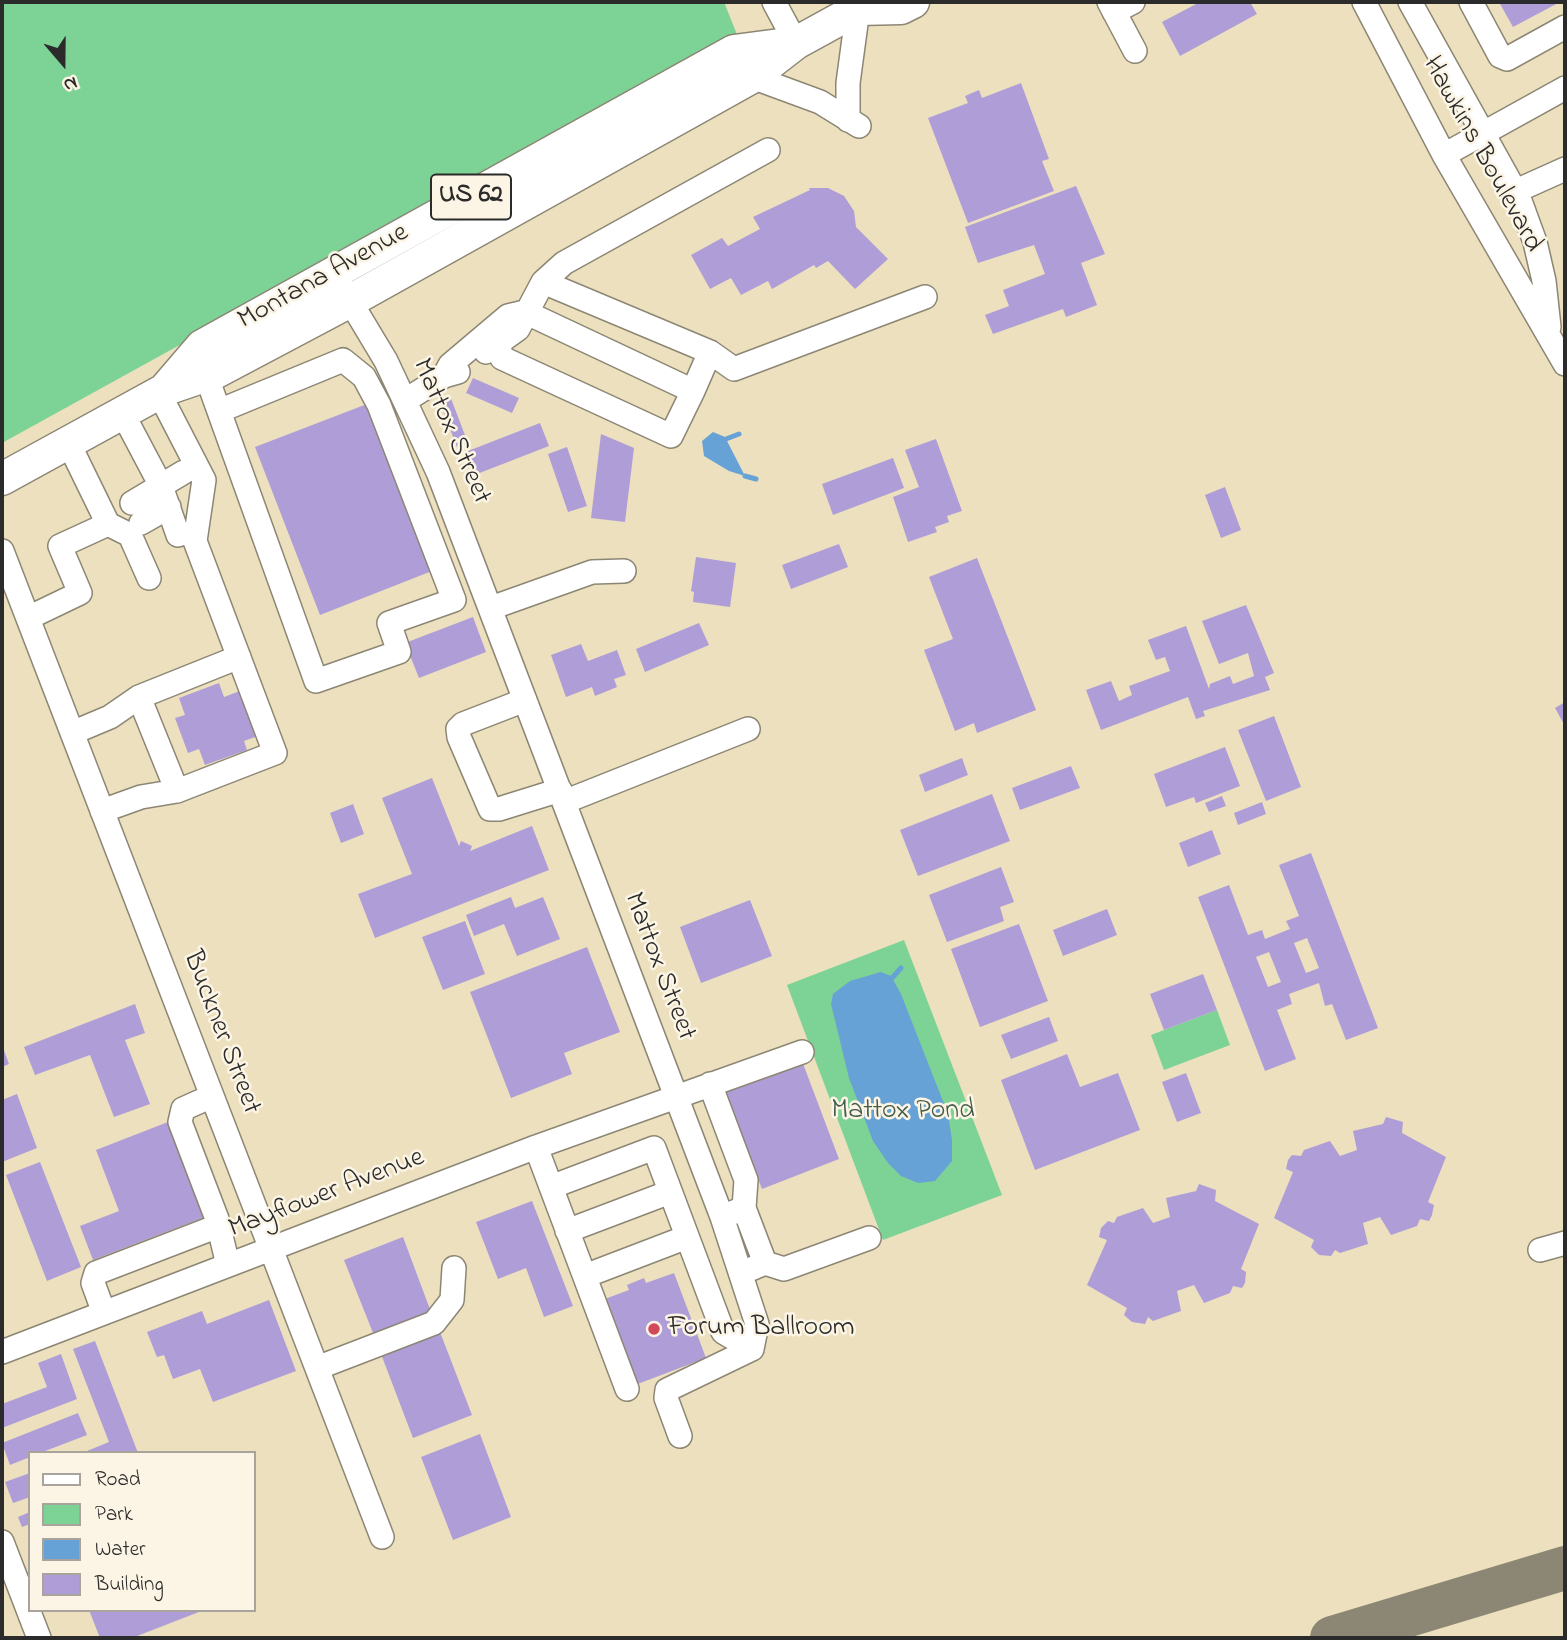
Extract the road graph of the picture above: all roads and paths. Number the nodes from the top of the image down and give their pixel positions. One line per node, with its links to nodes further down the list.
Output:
1 (774, 2): 9 (street)
2 (913, 2): 6 (highway, Montana Avenue / US 62)
3 (1364, 2): 15 (street, Hawkins Boulevard)
4 (1410, 2): 13 (street, Hawkins Boulevard)
5 (1471, 2): 8 (street)
6 (860, 5): 9 (highway, Montana Avenue / US 62); 11 (street)
7 (1118, 5): 10 (street)
8 (1565, 27)
9 (787, 44): 11 (highway, Montana Avenue / US 62); 19 (highway); 26 (highway, Montana Avenue / US 62)
10 (1135, 51)
11 (752, 77): 19 (highway, Montana Avenue / US 62)
12 (1565, 88): 13 (street)
13 (1483, 134): 15 (street); 17 (street, Hawkins Boulevard)
14 (768, 150): 18 (street)
15 (1444, 155): 24 (street, Hawkins Boulevard)
16 (1565, 169): 17 (street)
17 (1516, 191): 24 (street, Hawkins Boulevard)
18 (543, 282): 21 (street); 23 (street)
19 (345, 294): 26 (highway); 28 (street, Mattox Street)
20 (925, 297): 23 (street)
21 (525, 312): 22 (street); 25 (street); 27 (street)
22 (498, 344): 25 (street); 27 (street)
23 (710, 352): 27 (street)
24 (1560, 352)
25 (444, 376): 28 (street)
26 (176, 384): 29 (street); 30 (highway, Montana Avenue / US 62); 43 (street)
27 (693, 391)
28 (406, 400): 41 (street, Mattox Street)
29 (219, 411): 29 (street)
30 (123, 414): 31 (highway, Montana Avenue / US 62); 34 (street)
31 (68, 442): 33 (highway, Montana Avenue / US 62); 36 (street)
32 (184, 472): 34 (street)
33 (2, 479)
34 (165, 496): 35 (street); 37 (street)
35 (137, 513)
36 (108, 524): 40 (street); 42 (street)
37 (178, 535)
38 (2, 551): 42 (street, Buckner Street)
39 (624, 571): 41 (street)
40 (149, 578)
41 (491, 608): 45 (street, Mattox Street)
42 (28, 618): 47 (street, Buckner Street)
43 (239, 657): 44 (street); 48 (street)
44 (139, 697): 47 (street); 48 (street)
45 (525, 700): 49 (street, Mattox Street); 49 (street)
46 (748, 729): 49 (street)
47 (72, 733): 50 (street, Buckner Street)
48 (177, 791): 50 (street)
49 (562, 796): 54 (street, Mattox Street)
50 (102, 811): 53 (street, Buckner Street)
51 (802, 1052): 52 (street, Mayflower Avenue)
52 (710, 1084): 54 (street, Mayflower Avenue); 59 (street)
53 (212, 1096): 58 (street, Buckner Street); 61 (street)
54 (675, 1096): 55 (street, Mayflower Avenue); 60 (street, Mattox Street)
55 (536, 1147): 56 (street); 66 (street, Mayflower Avenue)
56 (551, 1187): 57 (street); 62 (street)
57 (670, 1192): 62 (street); 63 (street)
58 (254, 1205): 61 (street); 66 (street, Buckner Street)
59 (744, 1208): 60 (street); 68 (street)
60 (722, 1217): 71 (street, Mattox Street)
61 (217, 1223): 69 (street); 73 (street)
62 (568, 1231): 72 (street)
63 (687, 1237): 72 (street); 74 (street)
64 (869, 1238): 68 (street)
65 (1565, 1243): 67 (street)
66 (271, 1249): 69 (street, Mayflower Avenue); 76 (street, Buckner Street)
67 (1539, 1250)
68 (765, 1263): 71 (street)
69 (228, 1265): 73 (street, Mayflower Avenue)
70 (454, 1268): 76 (street)
71 (740, 1274): 74 (street, Mattox Street)
72 (584, 1276): 77 (street)
73 (104, 1313): 75 (street, Mayflower Avenue)
74 (752, 1349): 78 (street)
75 (2, 1352)
76 (317, 1368): 79 (street, Buckner Street)
77 (627, 1389)
78 (680, 1436)
79 (382, 1537)
80 (2, 1542): 81 (street)
81 (28, 1609)
82 (29, 1612): 83 (street)
83 (39, 1638)

